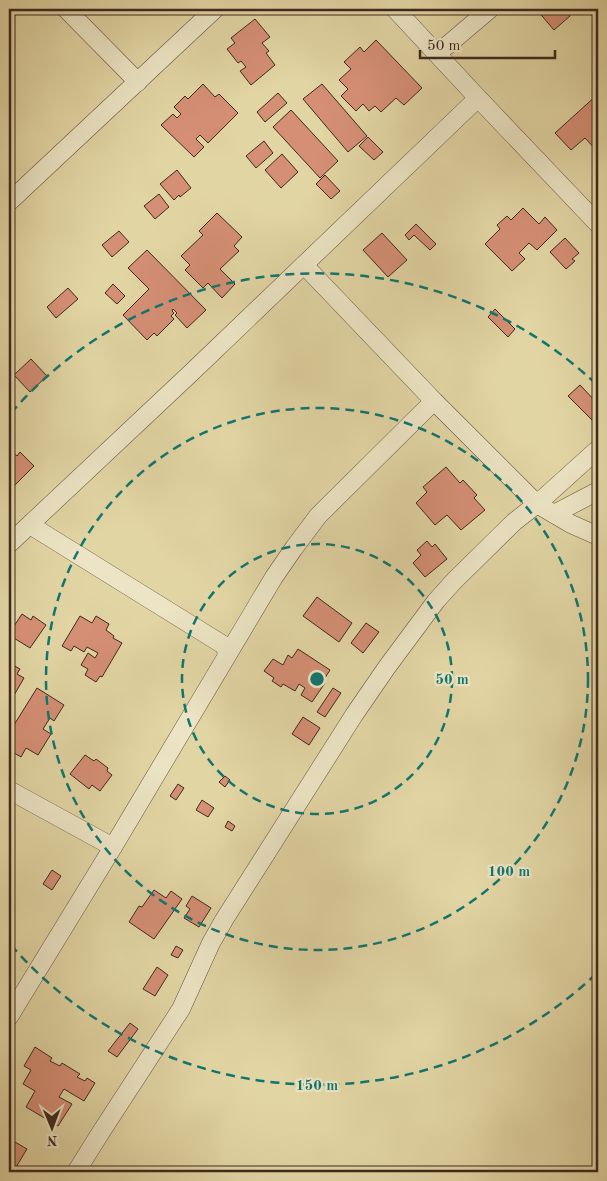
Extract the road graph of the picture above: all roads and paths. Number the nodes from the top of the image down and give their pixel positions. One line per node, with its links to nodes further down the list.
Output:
1 (66, 9): 6 (street)
2 (215, 9): 6 (street)
3 (395, 9): 5 (street)
4 (490, 9): 5 (street)
5 (437, 54): 7 (street)
6 (138, 82): 8 (street)
7 (478, 98): 9 (street); 10 (street)
8 (9, 202)
9 (598, 224)
10 (304, 265): 11 (street); 16 (street)
11 (434, 401): 14 (street); 19 (street)
12 (598, 449): 14 (street)
13 (598, 491): 15 (street)
14 (537, 504): 15 (street); 23 (street)
15 (554, 514): 17 (street)
16 (30, 524): 18 (street); 19 (street)
17 (598, 536)
18 (9, 544)
19 (227, 655): 21 (street)
20 (9, 790): 21 (street)
21 (113, 847): 22 (street)
22 (9, 1017)
23 (76, 1172)

